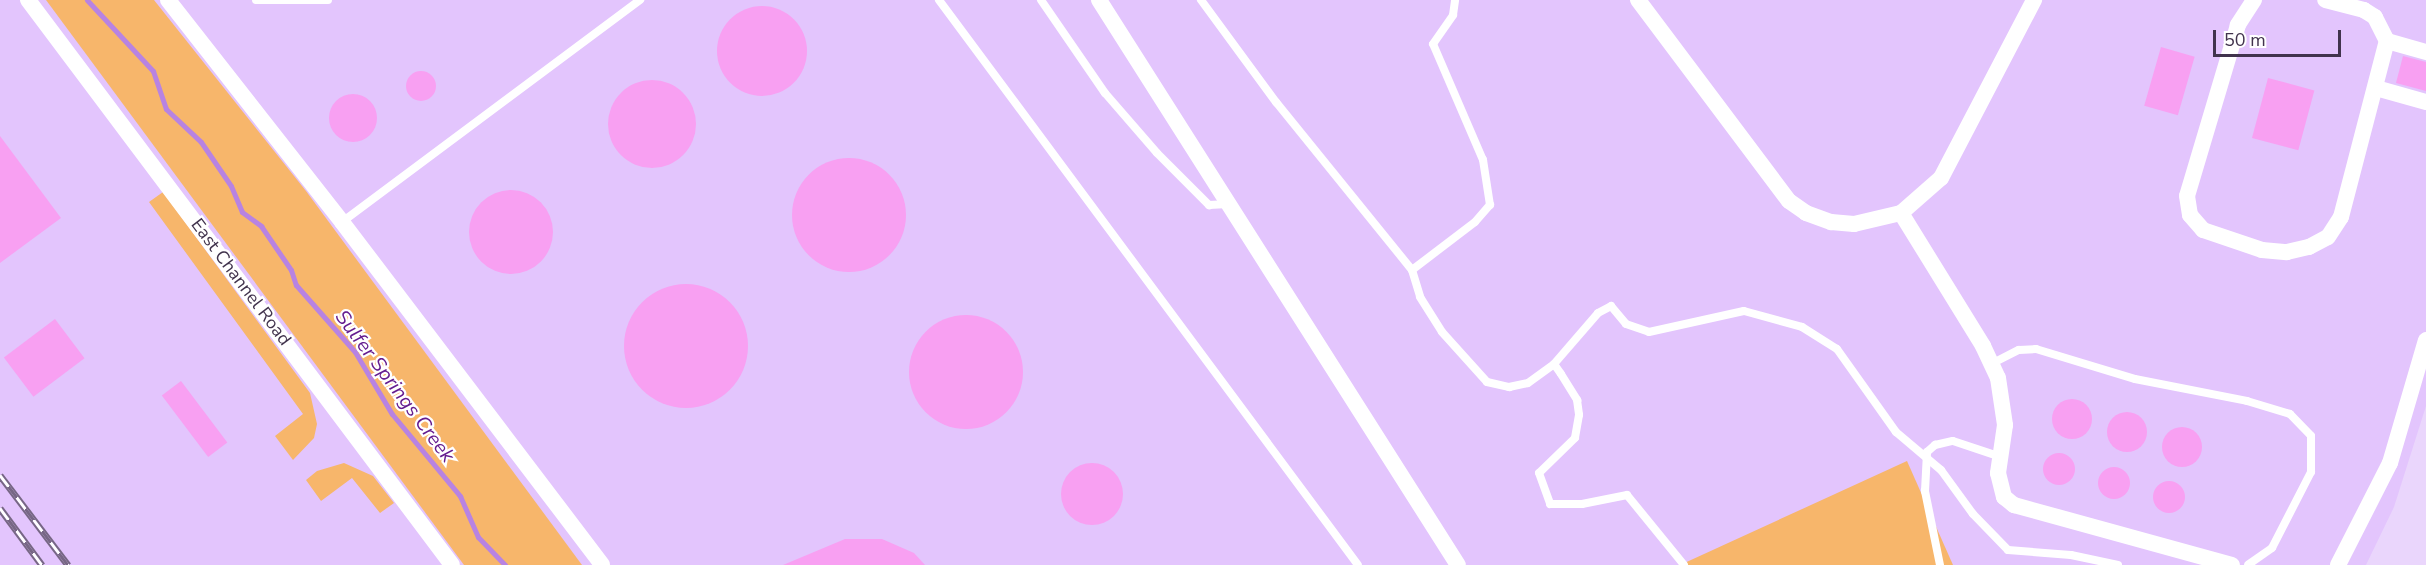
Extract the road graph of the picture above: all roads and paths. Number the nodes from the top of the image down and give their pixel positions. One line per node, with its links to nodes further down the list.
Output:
1 (28, 0): 28 (street, East Channel Road)
2 (168, 0): 21 (street)
3 (256, 0): 4 (lane)
4 (328, 0)
5 (640, 0): 21 (lane)
6 (939, 0): 30 (lane)
7 (1041, 0): 19 (lane)
8 (1099, 0): 19 (street)
9 (1201, 0): 22 (lane)
10 (1455, 0): 22 (lane)
11 (1638, 0): 20 (street)
12 (2034, 0): 20 (street)
13 (2254, 0): 17 (street)
14 (2325, 0): 15 (street)
15 (2387, 41): 16 (street); 17 (street)
16 (2426, 52)
17 (2376, 88): 18 (street)
18 (2426, 102)
19 (1228, 204): 31 (street)
20 (1901, 213): 25 (street)
21 (342, 222): 29 (street)
22 (1412, 270): 24 (lane)
23 (2426, 340): 37 (street)
24 (1554, 364): 26 (lane); 32 (lane)
25 (1991, 364): 27 (street); 36 (lane)
26 (1926, 456): 27 (lane); 33 (lane); 34 (lane)
27 (2001, 457): 35 (street)
28 (452, 565)
29 (602, 565)
30 (1358, 565)
31 (1458, 565)
32 (1684, 565)
33 (1940, 565)
34 (2118, 565)
35 (2232, 565)
36 (2248, 565)
37 (2338, 565)

